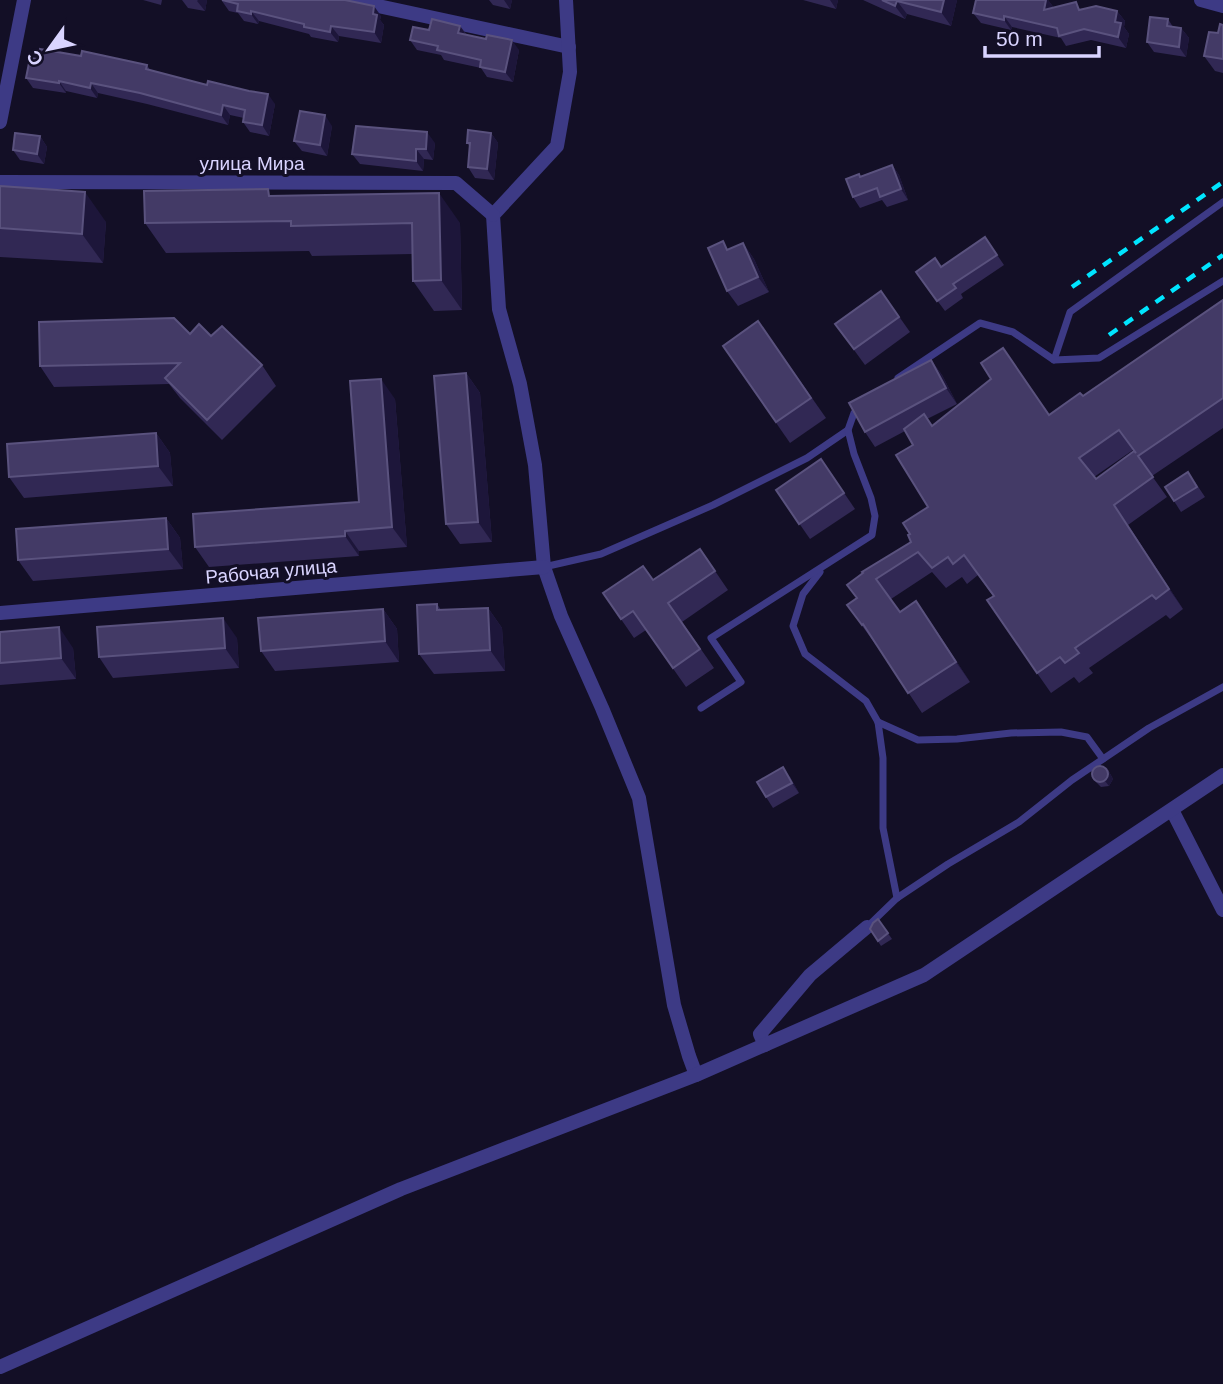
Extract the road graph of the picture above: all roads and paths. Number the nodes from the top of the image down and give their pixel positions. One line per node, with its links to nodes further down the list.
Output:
1 (24, 0): 7 (street)
2 (350, 0): 6 (street)
3 (566, 0): 6 (street)
4 (1201, 0): 5 (street)
5 (1223, 6)
6 (569, 47): 10 (street)
7 (0, 122)
8 (0, 182): 10 (street, улица Мира)
9 (1223, 202): 12 (lane)
10 (493, 215): 16 (street)
11 (1223, 281): 12 (lane)
12 (1054, 360): 13 (lane)
13 (889, 384)
14 (871, 399): 15 (lane)
15 (848, 430): 16 (lane); 17 (lane)
16 (544, 566): 18 (street, Рабочая улица); 29 (street)
17 (825, 566): 20 (lane); 21 (lane)
18 (0, 613)
19 (1223, 687): 22 (lane)
20 (701, 708)
21 (878, 722): 22 (lane); 25 (lane)
22 (1103, 760): 25 (lane)
23 (1223, 775): 24 (street)
24 (1172, 810): 26 (street); 28 (street)
25 (897, 898): 27 (lane)
26 (1223, 910)
27 (867, 928): 28 (street)
28 (765, 1045): 29 (street)
29 (696, 1075): 30 (street)
30 (0, 1367)

